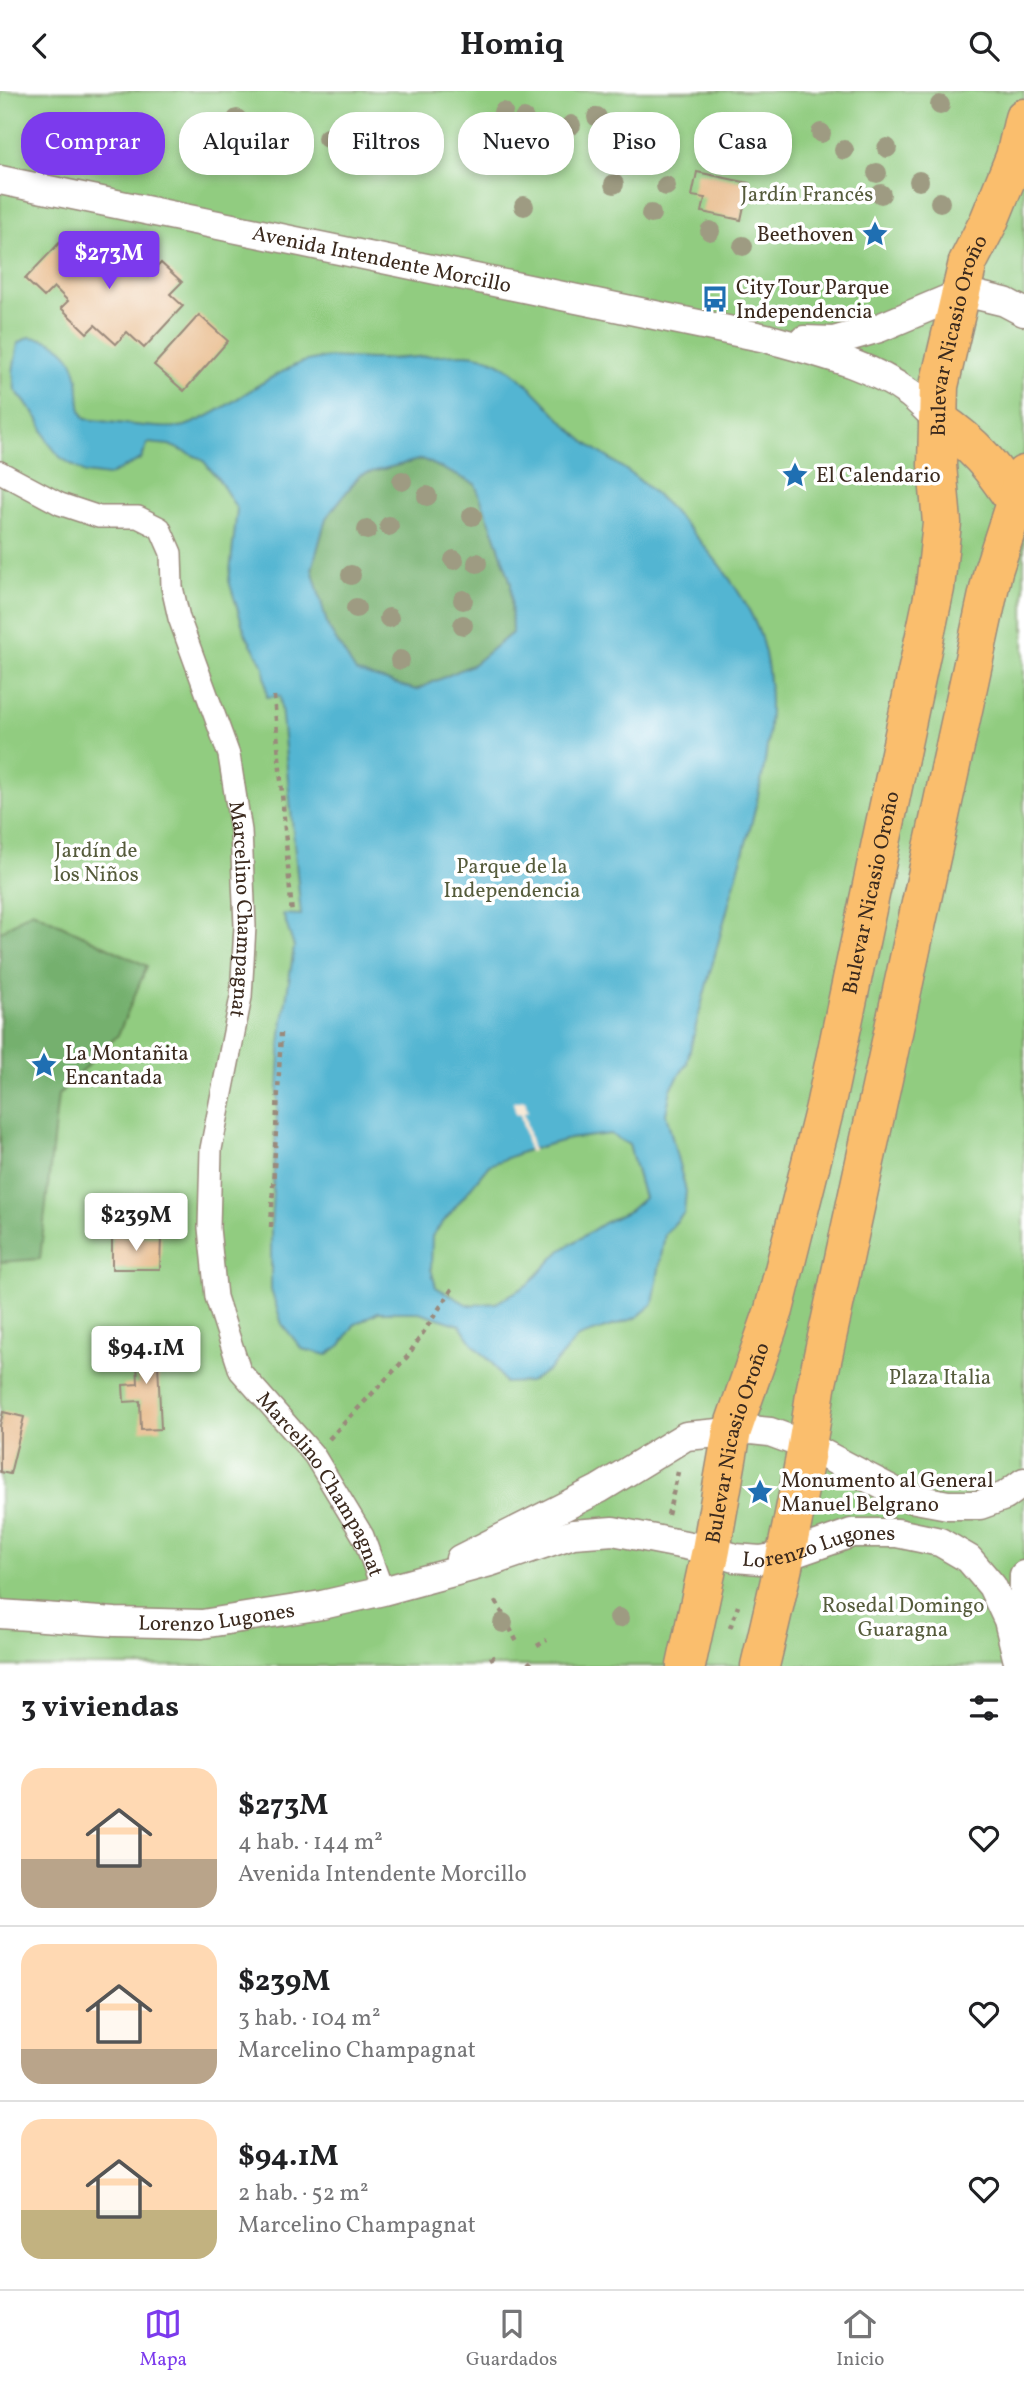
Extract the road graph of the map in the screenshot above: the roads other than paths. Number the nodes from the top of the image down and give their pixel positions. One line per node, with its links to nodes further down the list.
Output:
1 (1024, 118): 3 (main road, Bulevar Nicasio Oroño)
2 (0, 180): 5 (street, Avenida Intendente Morcillo)
3 (960, 295): 4 (street); 5 (street, Avenida Intendente Morcillo); 6 (main road, Bulevar Nicasio Oroño)
4 (1024, 312)
5 (766, 338): 6 (street, Avenida Intendente Morcillo)
6 (938, 420): 8 (main road); 9 (main road, Bulevar Nicasio Oroño)
7 (0, 472): 16 (street, Marcelino Champagnat)
8 (1020, 489): 10 (main road)
9 (732, 1431): 10 (street, Lorenzo Lugones); 12 (main road, Bulevar Nicasio Oroño); 15 (street, Lorenzo Lugones)
10 (808, 1446): 11 (street, Lorenzo Lugones); 13 (main road)
11 (1024, 1482)
12 (711, 1550): 13 (street, Lorenzo Lugones); 15 (street, Lorenzo Lugones); 18 (main road, Bulevar Nicasio Oroño)
13 (786, 1556): 19 (main road); 20 (street, Lorenzo Lugones)
14 (1024, 1575): 20 (street)
15 (428, 1577): 16 (street, Lorenzo Lugones)
16 (383, 1591): 17 (street, Lorenzo Lugones)
17 (0, 1614)
18 (686, 1666)
19 (760, 1666)
20 (1021, 1666)

